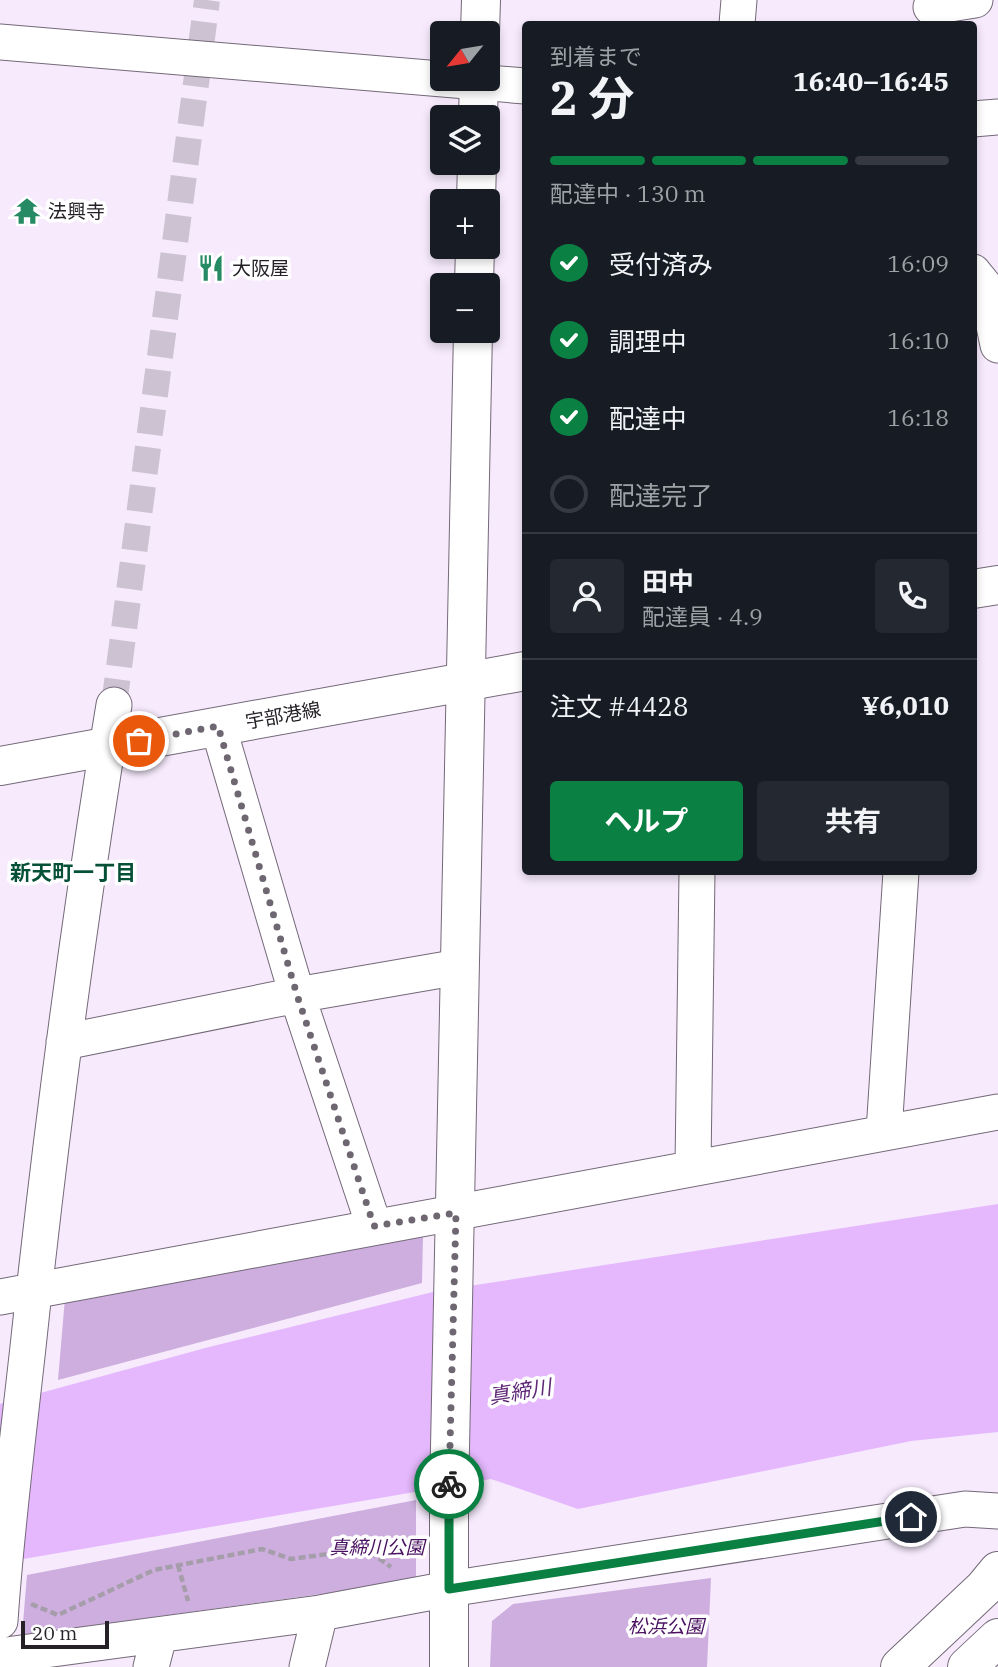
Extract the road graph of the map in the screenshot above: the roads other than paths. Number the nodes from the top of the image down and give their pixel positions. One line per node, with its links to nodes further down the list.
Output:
1 (481, 0): 5 (street)
2 (739, 0): 6 (street)
3 (975, 0): 4 (street)
4 (931, 11)
5 (480, 21)
6 (737, 21)
7 (0, 42): 9 (street)
8 (522, 86): 9 (street)
9 (478, 93)
10 (998, 117): 11 (street)
11 (977, 119)
12 (986, 282): 14 (street)
13 (473, 343): 18 (street)
14 (998, 345)
15 (998, 585): 16 (street)
16 (977, 588)
17 (522, 672): 18 (street, 宇部港線)
18 (465, 682): 20 (street, 宇部港線); 25 (street)
19 (114, 705): 21 (street)
20 (218, 726): 21 (street, 宇部港線); 26 (street)
21 (107, 746): 22 (street, 宇部港線); 27 (street)
22 (0, 766)
23 (697, 875): 30 (street)
24 (901, 875): 29 (street)
25 (459, 967): 26 (street); 31 (street)
26 (297, 995): 27 (street); 32 (street)
27 (64, 1042): 33 (street)
28 (998, 1112): 29 (street)
29 (884, 1132): 30 (street)
30 (694, 1167): 31 (street)
31 (456, 1213): 32 (street); 37 (street)
32 (374, 1226): 33 (street)
33 (34, 1290): 34 (street); 38 (street)
34 (0, 1297)
35 (998, 1511): 37 (street)
36 (998, 1571): 45 (street)
37 (449, 1589): 39 (street); 44 (street)
38 (14, 1612)
39 (320, 1613): 41 (street); 43 (street)
40 (998, 1638): 46 (street)
41 (155, 1652): 42 (street)
42 (0, 1656)
43 (307, 1667)
44 (449, 1667)
45 (900, 1667)
46 (967, 1667)

